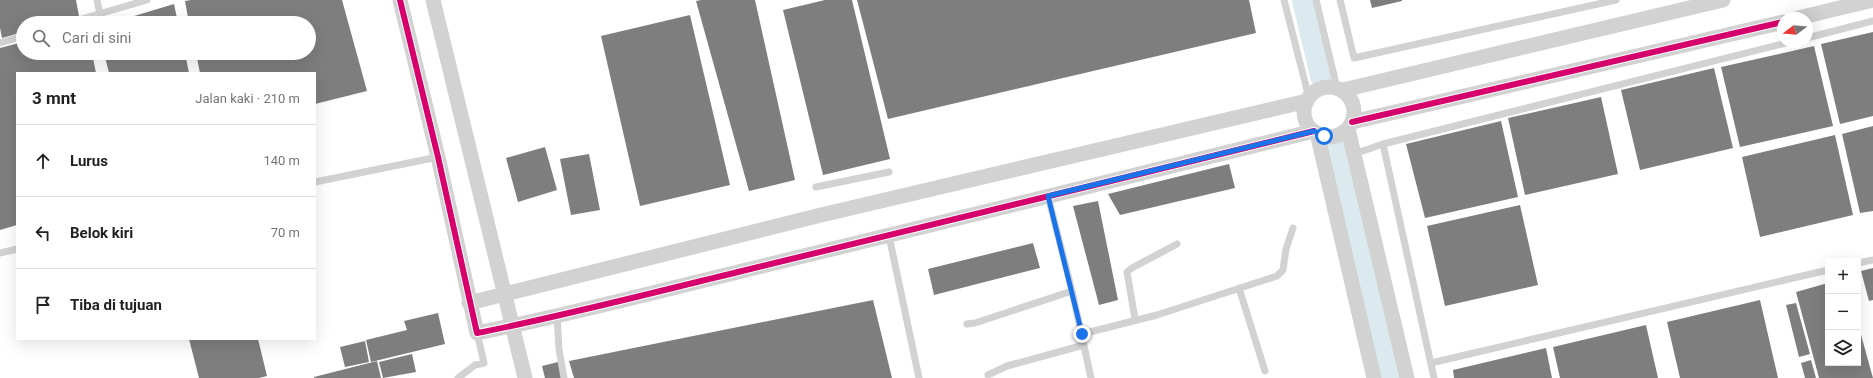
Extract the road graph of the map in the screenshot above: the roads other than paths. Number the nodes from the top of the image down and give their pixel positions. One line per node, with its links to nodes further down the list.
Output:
1 (97, 0): 11 (lane)
2 (147, 0): 11 (lane)
3 (400, 0): 26 (street)
4 (433, 0): 41 (street)
5 (1284, 0): 21 (lane)
6 (1316, 0): 20 (lane)
7 (1340, 0): 8 (lane)
8 (1616, 0)
9 (1724, 0): 20 (street)
10 (1873, 0): 12 (street)
11 (100, 14): 13 (lane)
12 (1813, 14)
13 (93, 16)
14 (1873, 21): 16 (lane)
15 (1777, 23): 22 (street)
16 (1813, 36)
17 (16, 38): 18 (lane)
18 (0, 43)
19 (1777, 45): 24 (lane)
20 (1340, 89): 21 (street); 22 (street)
21 (1308, 99): 23 (street); 41 (street)
22 (1350, 125): 23 (street); 25 (street)
23 (1316, 132): 30 (street); 58 (street)
24 (1383, 144): 25 (lane); 50 (lane)
25 (1354, 154): 59 (street)
26 (438, 157): 28 (lane); 42 (street)
27 (889, 172): 29 (lane)
28 (316, 182)
29 (816, 187)
30 (1048, 196): 32 (street); 40 (lane)
31 (1293, 228): 39 (lane)
32 (889, 236): 43 (street); 56 (lane)
33 (1177, 244): 44 (lane)
34 (16, 249): 35 (lane)
35 (0, 253)
36 (1873, 260): 37 (lane)
37 (1861, 262)
38 (1825, 271): 50 (lane)
39 (1239, 288): 44 (lane); 51 (lane)
40 (1072, 291): 45 (lane); 48 (lane)
41 (505, 296): 42 (street); 46 (street)
42 (469, 304): 47 (street)
43 (557, 316): 46 (street); 55 (lane)
44 (1135, 319): 48 (lane)
45 (967, 324)
46 (512, 326): 47 (street); 54 (street)
47 (477, 333): 53 (lane)
48 (1082, 334): 49 (lane)
49 (1084, 345): 52 (lane); 57 (lane)
50 (1431, 363): 60 (lane)
51 (1265, 371)
52 (988, 375)
53 (458, 378)
54 (525, 378)
55 (564, 378)
56 (919, 378)
57 (1091, 378)
58 (1374, 378)
59 (1407, 378)
60 (1434, 378)

